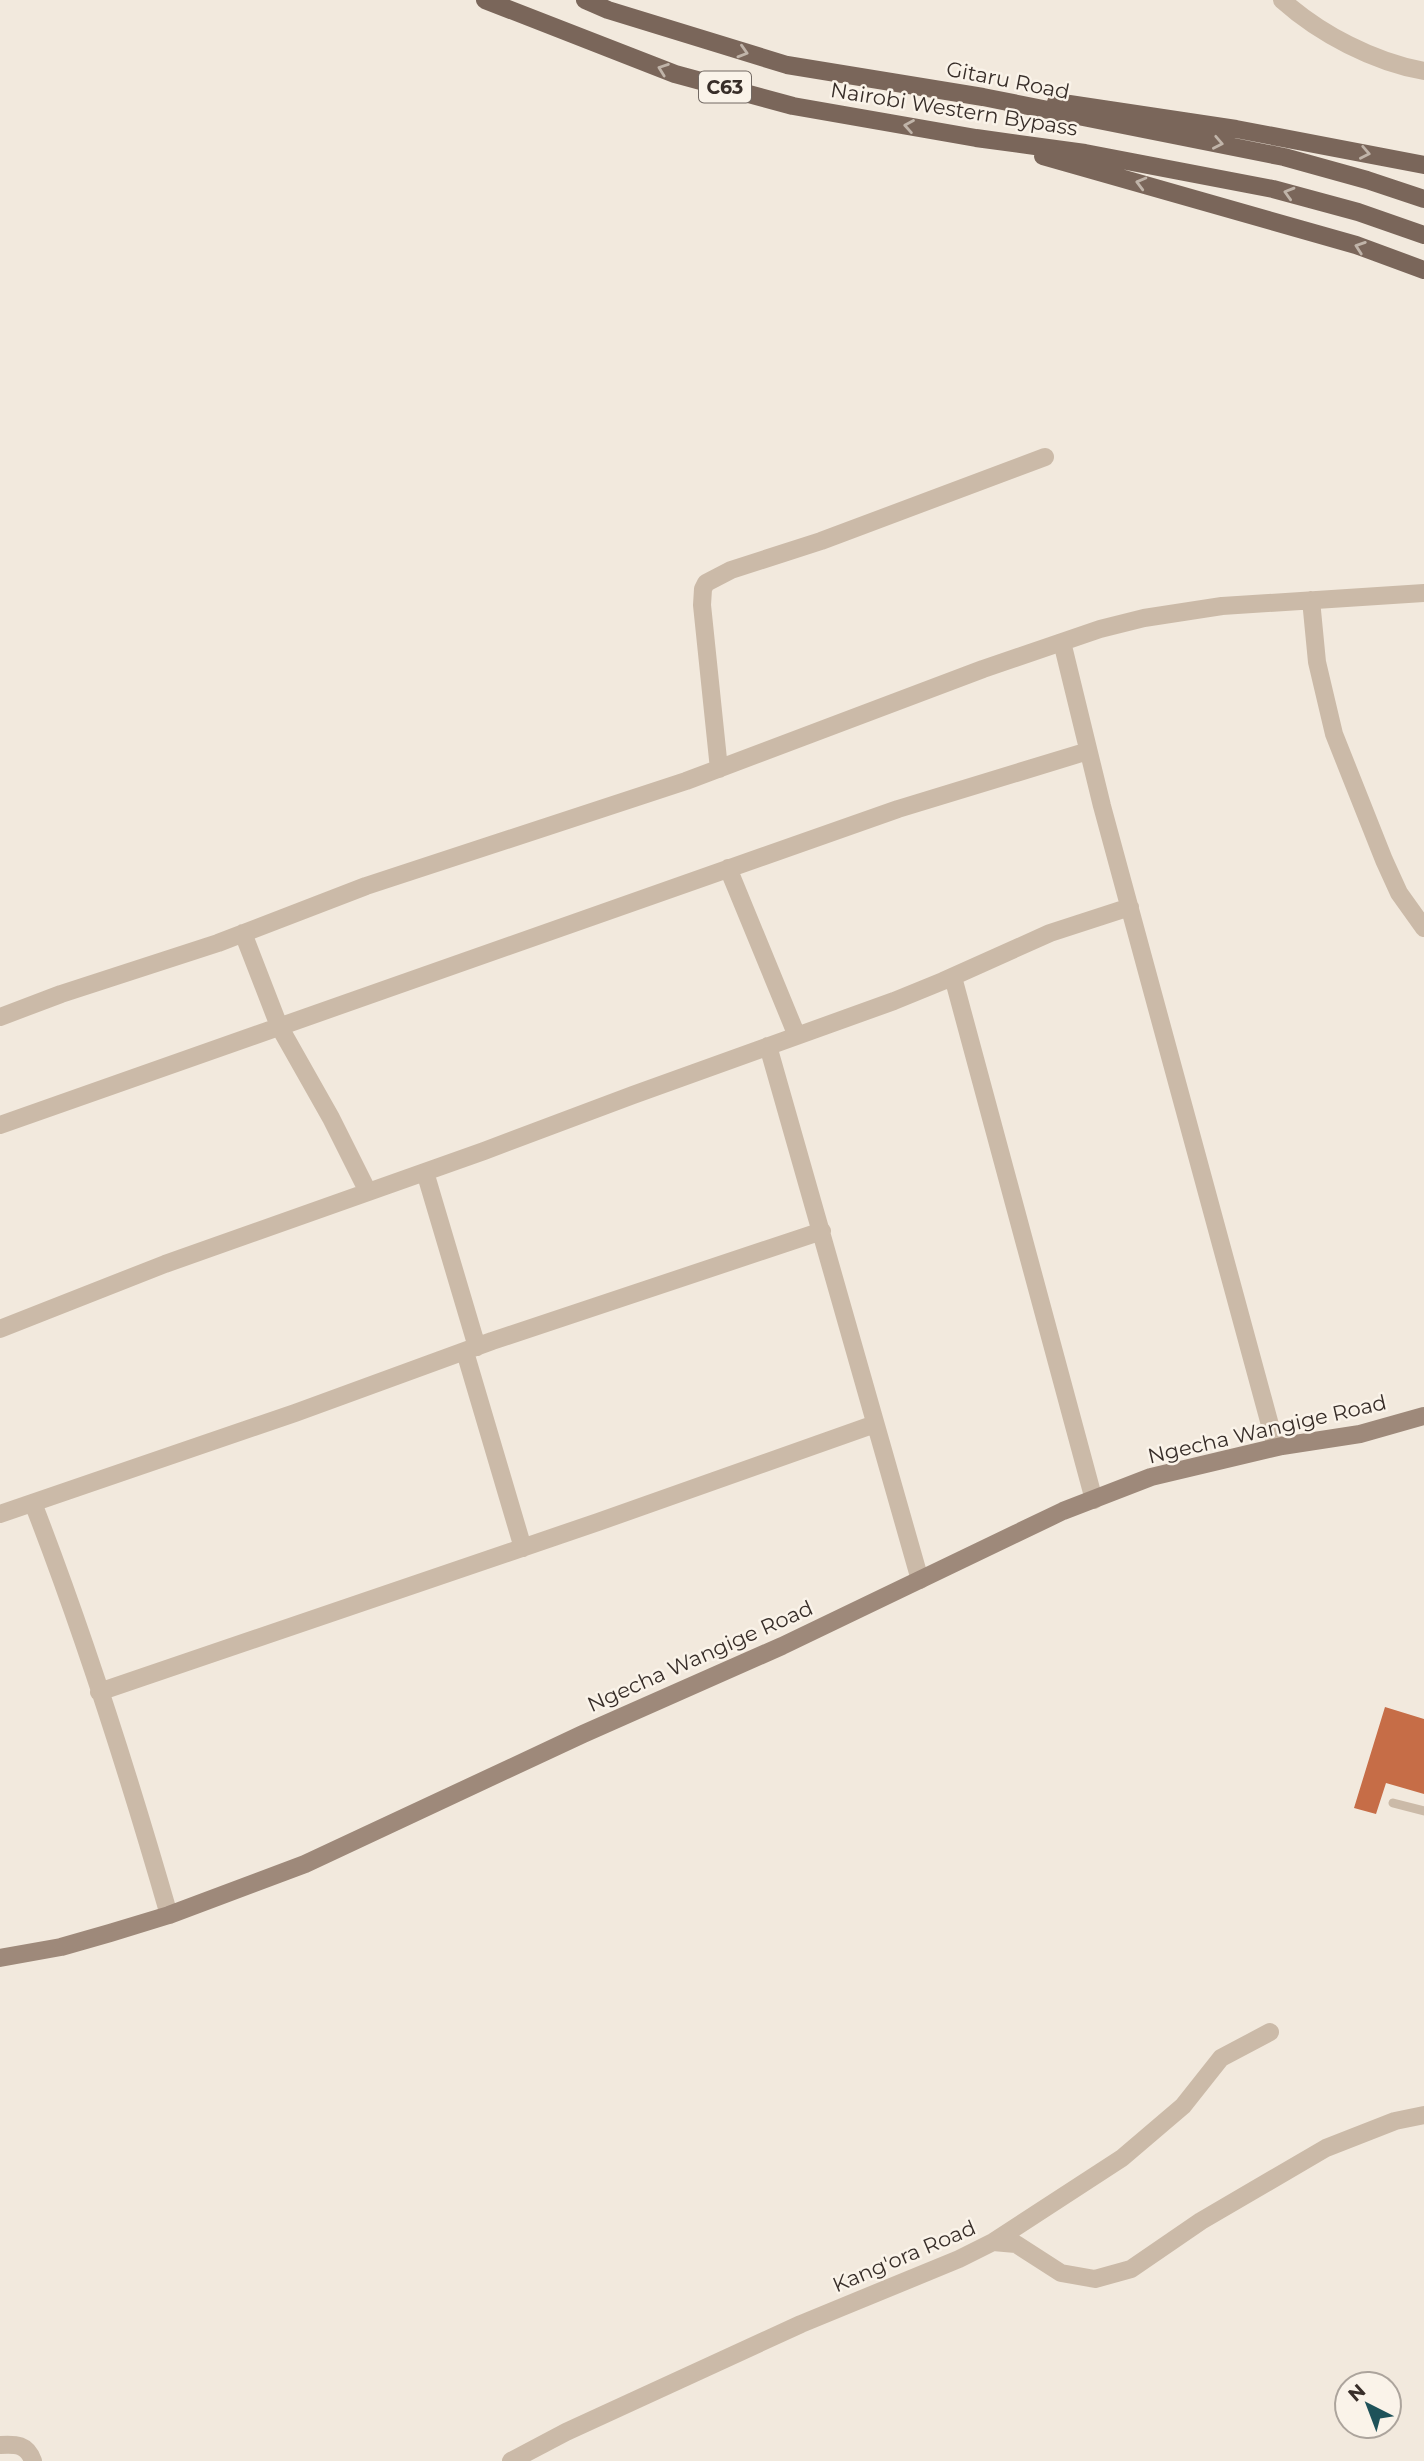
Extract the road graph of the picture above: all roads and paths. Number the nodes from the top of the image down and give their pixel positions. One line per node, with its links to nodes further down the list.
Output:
1 (485, 0): 6 (main road, Nairobi Western Bypass / C63, one-way to 1)
2 (585, 0): 5 (main road, Gitaru Road / C63, one-way to 5)
3 (1282, 0): 4 (street)
4 (1424, 71)
5 (983, 97): 7 (main road, C63, one-way to 7); 8 (main road, Gitaru Road / C63, one-way to 8)
6 (976, 138): 9 (main road, Nairobi Western Bypass / C63, one-way to 6); 10 (main road, C63, one-way to 6)
7 (1424, 165)
8 (1424, 200)
9 (1424, 235)
10 (1424, 270)
11 (1045, 457): 16 (street)
12 (1424, 593): 13 (street)
13 (1311, 600): 14 (street); 19 (street)
14 (1062, 642): 15 (street); 16 (street)
15 (1088, 751): 17 (street); 18 (street)
16 (719, 769): 20 (street)
17 (728, 868): 23 (street); 24 (street)
18 (1130, 907): 21 (street); 34 (street)
19 (1424, 928)
20 (243, 933): 22 (street); 23 (street)
21 (953, 976): 24 (street); 35 (street)
22 (0, 1017)
23 (279, 1026): 26 (street); 28 (street)
24 (797, 1036): 25 (street)
25 (768, 1046): 27 (street); 29 (street)
26 (0, 1125)
27 (425, 1172): 28 (street); 31 (street)
28 (368, 1192): 30 (street)
29 (822, 1231): 31 (street); 33 (street)
30 (0, 1329)
31 (471, 1349): 36 (street); 38 (street)
32 (1424, 1416): 34 (street, Ngecha Wangige Road)
33 (875, 1424): 38 (street); 39 (street)
34 (1276, 1447): 35 (street, Ngecha Wangige Road)
35 (1094, 1500): 39 (street, Ngecha Wangige Road)
36 (33, 1503): 37 (street); 40 (street)
37 (0, 1514)
38 (523, 1548): 40 (street)
39 (920, 1580): 43 (street, Ngecha Wangige Road)
40 (99, 1692): 43 (street)
41 (1393, 1803): 42 (lane)
42 (1424, 1811)
43 (169, 1915): 44 (street, Ngecha Wangige Road)
44 (0, 1958)
45 (1270, 2032): 47 (street)
46 (1424, 2115): 47 (street, Kang'ora Road)
47 (993, 2242): 50 (street, Kang'ora Road)
48 (0, 2445): 49 (street)
49 (33, 2461)
50 (511, 2461)

